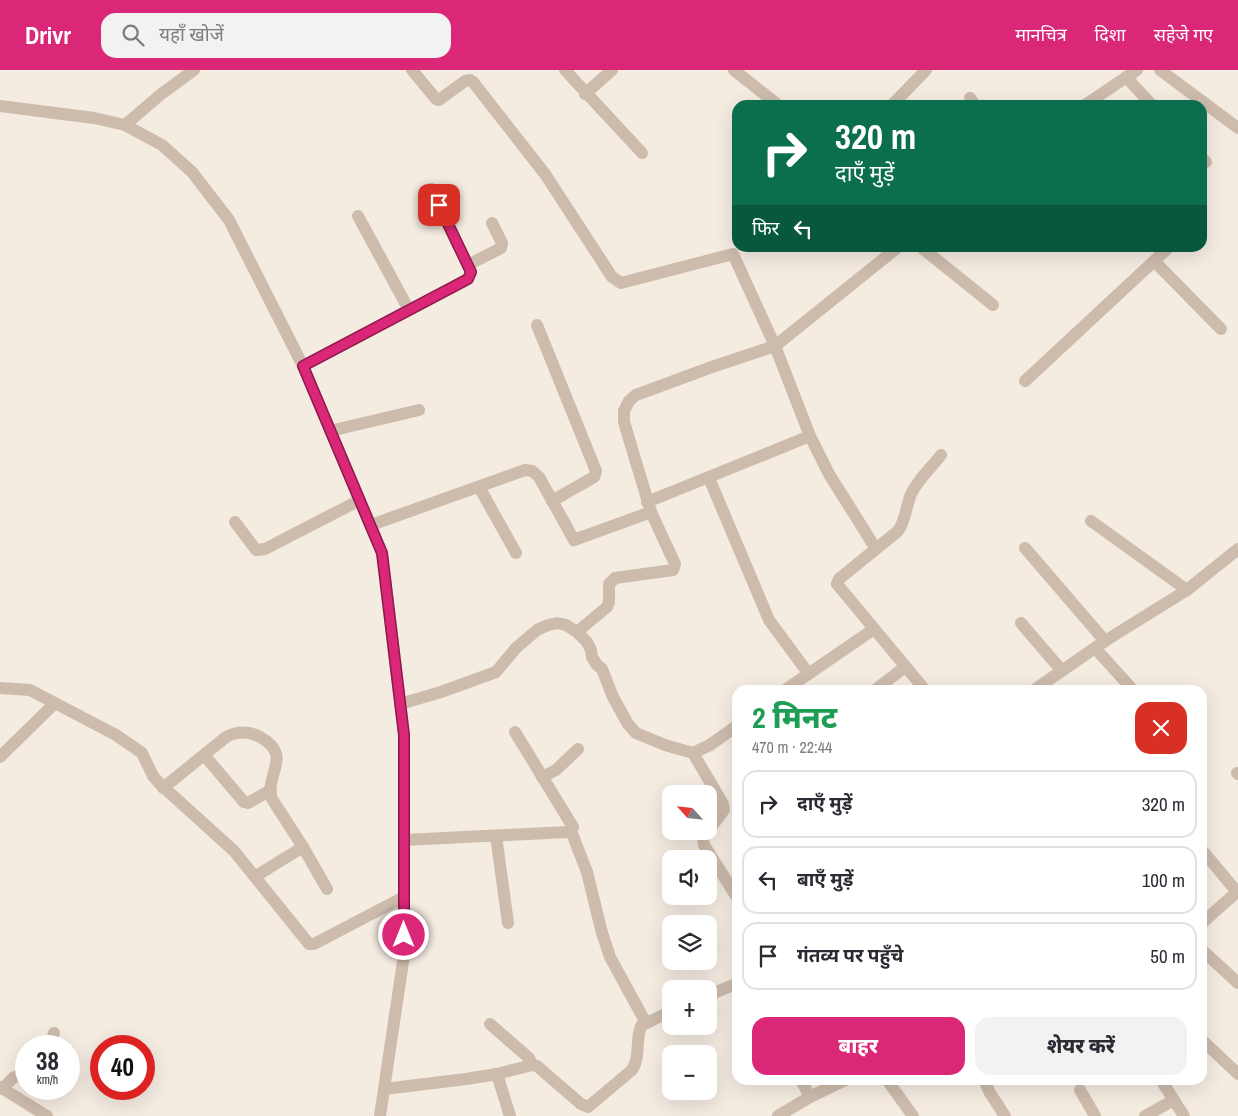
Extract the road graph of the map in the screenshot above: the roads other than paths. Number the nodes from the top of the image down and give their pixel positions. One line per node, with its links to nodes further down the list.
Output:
1 (194, 70): 18 (street)
2 (412, 70): 33 (street)
3 (565, 70): 10 (street)
4 (612, 70): 10 (street)
5 (734, 70): 11 (street)
6 (926, 70): 12 (street)
7 (1137, 70): 9 (street)
8 (1160, 70): 15 (street)
9 (1126, 77): 13 (street); 14 (street)
10 (585, 94): 20 (street)
11 (772, 100)
12 (897, 100)
13 (1092, 100)
14 (1147, 100)
15 (1200, 100)
16 (1207, 105): 19 (street)
17 (0, 106): 18 (street)
18 (125, 125): 34 (street)
19 (1238, 128)
20 (642, 153)
21 (431, 190): 28 (street)
22 (358, 216): 30 (street)
23 (492, 223): 28 (street)
24 (892, 252): 33 (street)
25 (927, 252): 29 (street)
26 (1164, 252): 27 (street)
27 (1154, 261): 32 (street); 35 (street)
28 (468, 265): 30 (street)
29 (993, 305)
30 (409, 310): 34 (street)
31 (537, 325): 43 (street)
32 (1221, 328)
33 (775, 346): 38 (street); 44 (street)
34 (303, 366): 37 (street)
35 (1025, 381)
36 (419, 410): 37 (street)
37 (330, 431): 42 (street)
38 (810, 436): 40 (street); 49 (street)
39 (941, 455): 49 (street)
40 (709, 478): 44 (street); 59 (street)
41 (479, 487): 43 (street); 47 (street); 51 (street)
42 (360, 500): 46 (street); 47 (street)
43 (552, 501): 44 (street)
44 (649, 507): 55 (street)
45 (1091, 521): 52 (street)
46 (235, 522)
47 (370, 526): 67 (street)
48 (1024, 548): 56 (street)
49 (876, 549): 54 (street)
50 (1238, 549): 52 (street)
51 (516, 553)
52 (1188, 590): 56 (street)
53 (1021, 623): 58 (street)
54 (874, 629): 57 (street); 59 (street)
55 (577, 632): 67 (street); 71 (street)
56 (1100, 644): 58 (street); 64 (street)
57 (905, 667): 61 (street); 62 (street)
58 (1062, 671): 63 (street)
59 (808, 673): 60 (street)
60 (792, 685)
61 (882, 685)
62 (921, 685)
63 (1041, 685)
64 (1129, 685)
65 (0, 688): 66 (street)
66 (55, 703): 73 (street); 76 (street)
67 (400, 704): 82 (street)
68 (732, 729): 71 (street)
69 (515, 732): 74 (street)
70 (578, 749): 74 (street)
71 (693, 753): 75 (street)
72 (204, 755): 76 (street); 77 (street); 77 (street)
73 (0, 757)
74 (542, 777): 80 (street)
75 (712, 785)
76 (163, 788): 86 (street)
77 (269, 791): 84 (street)
78 (718, 796): 79 (street)
79 (718, 818)
80 (571, 831): 81 (street); 98 (street)
81 (496, 836): 82 (street); 92 (street)
82 (404, 840): 90 (street)
83 (703, 840): 88 (street)
84 (303, 847): 86 (street); 87 (street)
85 (1207, 856): 89 (street)
86 (256, 876): 90 (street)
87 (327, 889)
88 (732, 890)
89 (1238, 892): 91 (street)
90 (404, 897): 111 (street)
91 (1207, 919)
92 (508, 923)
93 (1207, 955): 94 (street)
94 (1238, 983)
95 (732, 985): 96 (street)
96 (717, 992)
97 (662, 1015): 98 (street)
98 (646, 1023): 115 (street)
99 (490, 1024): 101 (street)
100 (1207, 1045): 103 (street)
101 (532, 1065): 102 (street); 115 (street)
102 (497, 1074): 111 (street); 118 (street)
103 (1238, 1074)
104 (15, 1077): 110 (street)
105 (804, 1085): 113 (street)
106 (835, 1085): 113 (street)
107 (891, 1085): 120 (street)
108 (986, 1085): 121 (street)
109 (1164, 1085): 114 (street)
110 (1, 1088): 116 (street)
111 (384, 1089): 117 (street)
112 (1080, 1090): 122 (street)
113 (810, 1097): 119 (street)
114 (1174, 1100): 123 (street); 124 (street)
115 (590, 1111)
116 (47, 1116)
117 (380, 1116)
118 (510, 1116)
119 (778, 1116)
120 (913, 1116)
121 (1005, 1116)
122 (1095, 1116)
123 (1145, 1116)
124 (1184, 1116)

